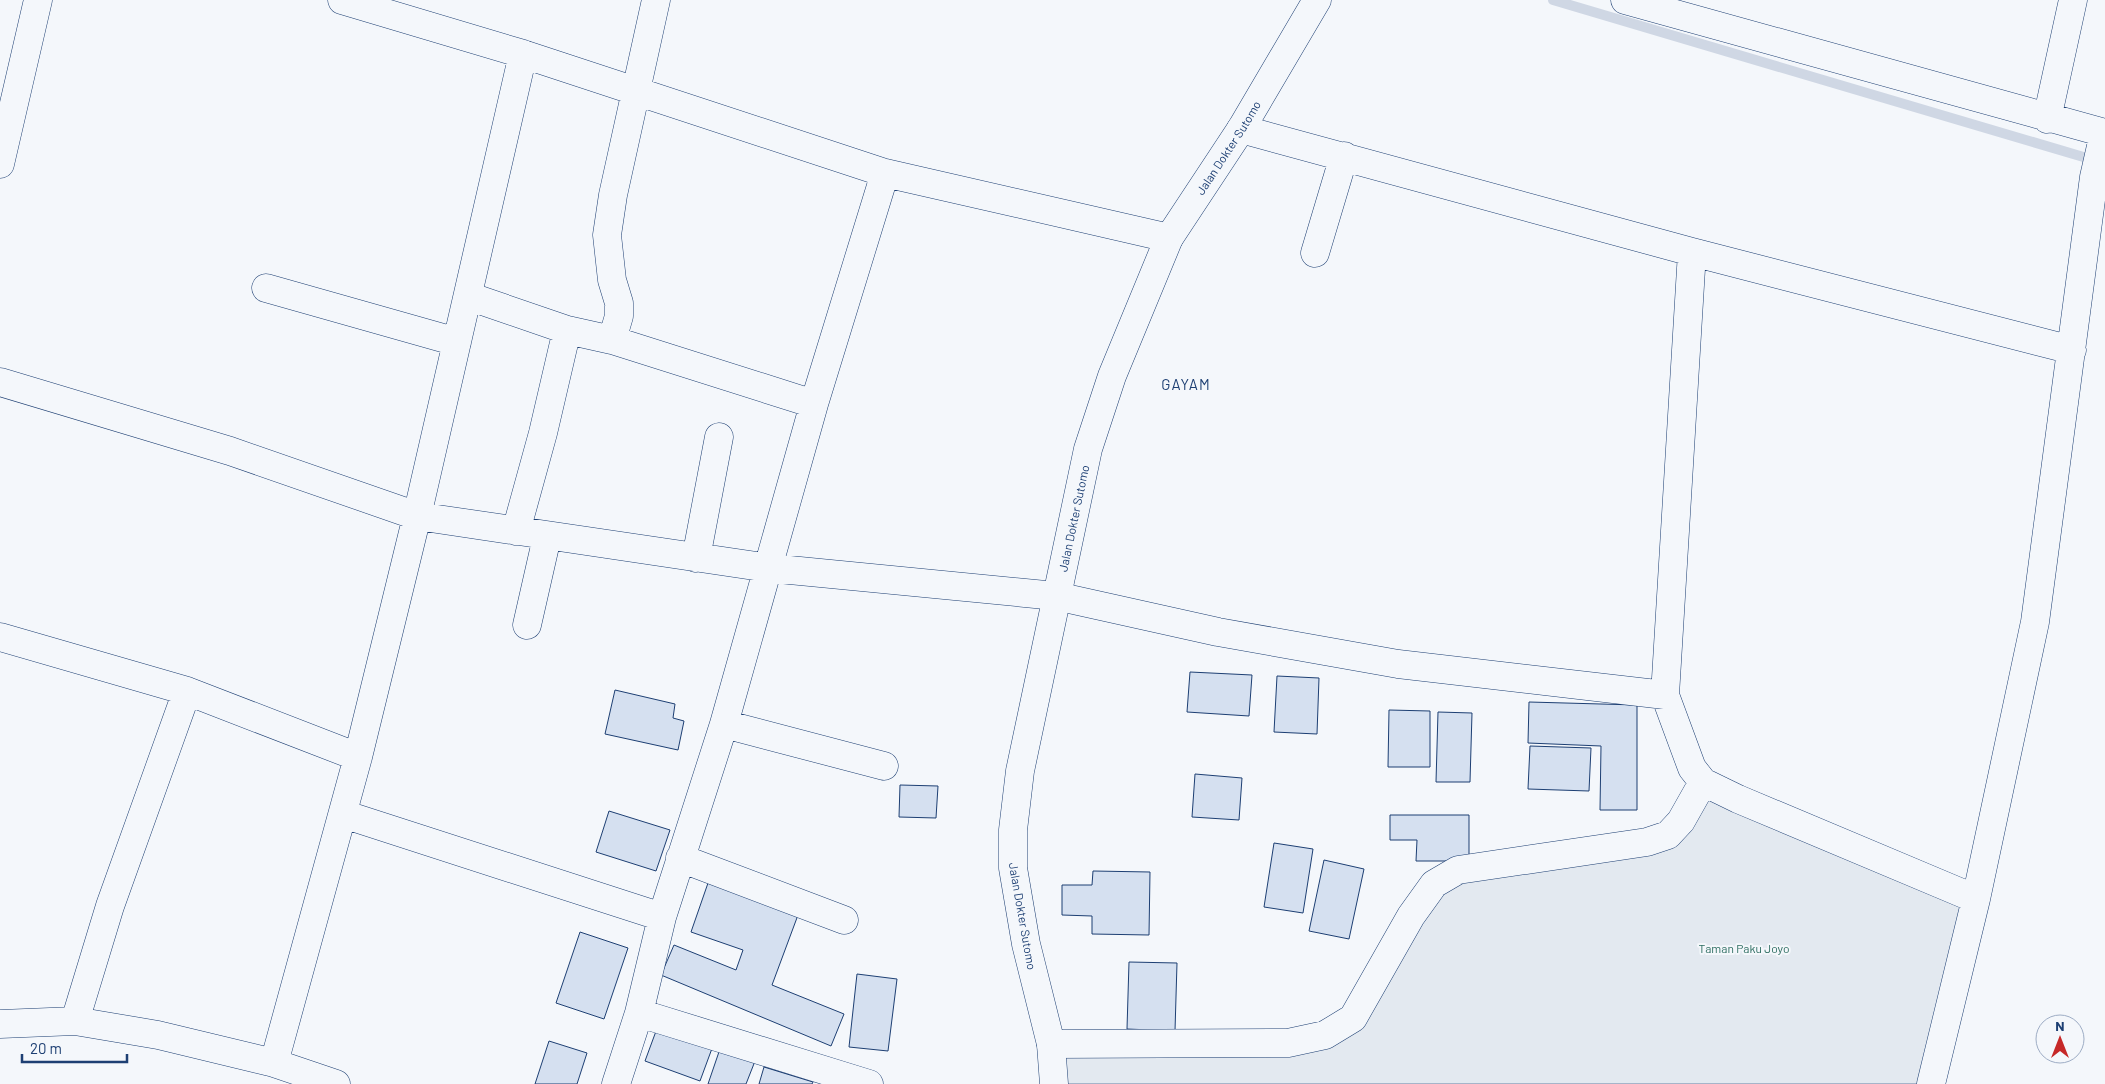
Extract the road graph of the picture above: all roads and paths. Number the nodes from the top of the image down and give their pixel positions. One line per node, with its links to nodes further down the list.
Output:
1 (38, 0): 13 (street)
2 (342, 0): 7 (street)
3 (656, 0): 8 (street)
4 (1317, 0): 10 (street, Jalan Dokter Sutomo)
5 (1625, 0): 9 (street)
6 (2073, 0): 9 (street)
7 (523, 54): 8 (street); 19 (street)
8 (635, 91): 14 (street); 21 (street)
9 (2047, 119): 11 (street)
10 (1241, 128): 12 (street); 15 (street, Jalan Dokter Sutomo)
11 (2100, 149): 23 (street)
12 (1344, 156): 16 (street); 17 (street)
13 (0, 164)
14 (885, 173): 15 (street); 25 (street)
15 (1169, 238): 32 (street, Jalan Dokter Sutomo)
16 (1692, 252): 23 (street); 36 (street)
17 (1316, 254)
18 (266, 288): 22 (street)
19 (468, 296): 20 (street); 22 (street)
20 (567, 330): 21 (street); 28 (street)
21 (612, 340): 25 (street)
22 (457, 342): 27 (street)
23 (2072, 350): 43 (street)
24 (0, 382): 27 (street)
25 (814, 404): 31 (street)
26 (719, 436): 30 (street)
27 (417, 516): 28 (street); 38 (street)
28 (516, 531): 29 (street)
29 (547, 536): 30 (street); 33 (street)
30 (696, 558): 31 (street)
31 (769, 568): 32 (street); 37 (street)
32 (1056, 596): 36 (street); 49 (street, Jalan Dokter Sutomo)
33 (527, 626)
34 (0, 636): 35 (street)
35 (187, 690): 38 (street); 47 (street)
36 (1665, 695): 40 (street)
37 (724, 724): 39 (street); 42 (street)
38 (358, 757): 41 (street)
39 (884, 766)
40 (1703, 782): 43 (street); 49 (street)
41 (343, 814): 44 (street); 50 (street)
42 (680, 858): 44 (street); 45 (street)
43 (1976, 899): 55 (street)
44 (662, 917): 46 (street)
45 (844, 920)
46 (639, 1013): 52 (street); 53 (street)
47 (75, 1021): 48 (street); 50 (street)
48 (0, 1024)
49 (1050, 1044): 54 (street, Jalan Dokter Sutomo)
50 (274, 1063): 51 (street)
51 (325, 1082)
52 (855, 1082)
53 (616, 1084)
54 (1054, 1084)
55 (1931, 1084)

